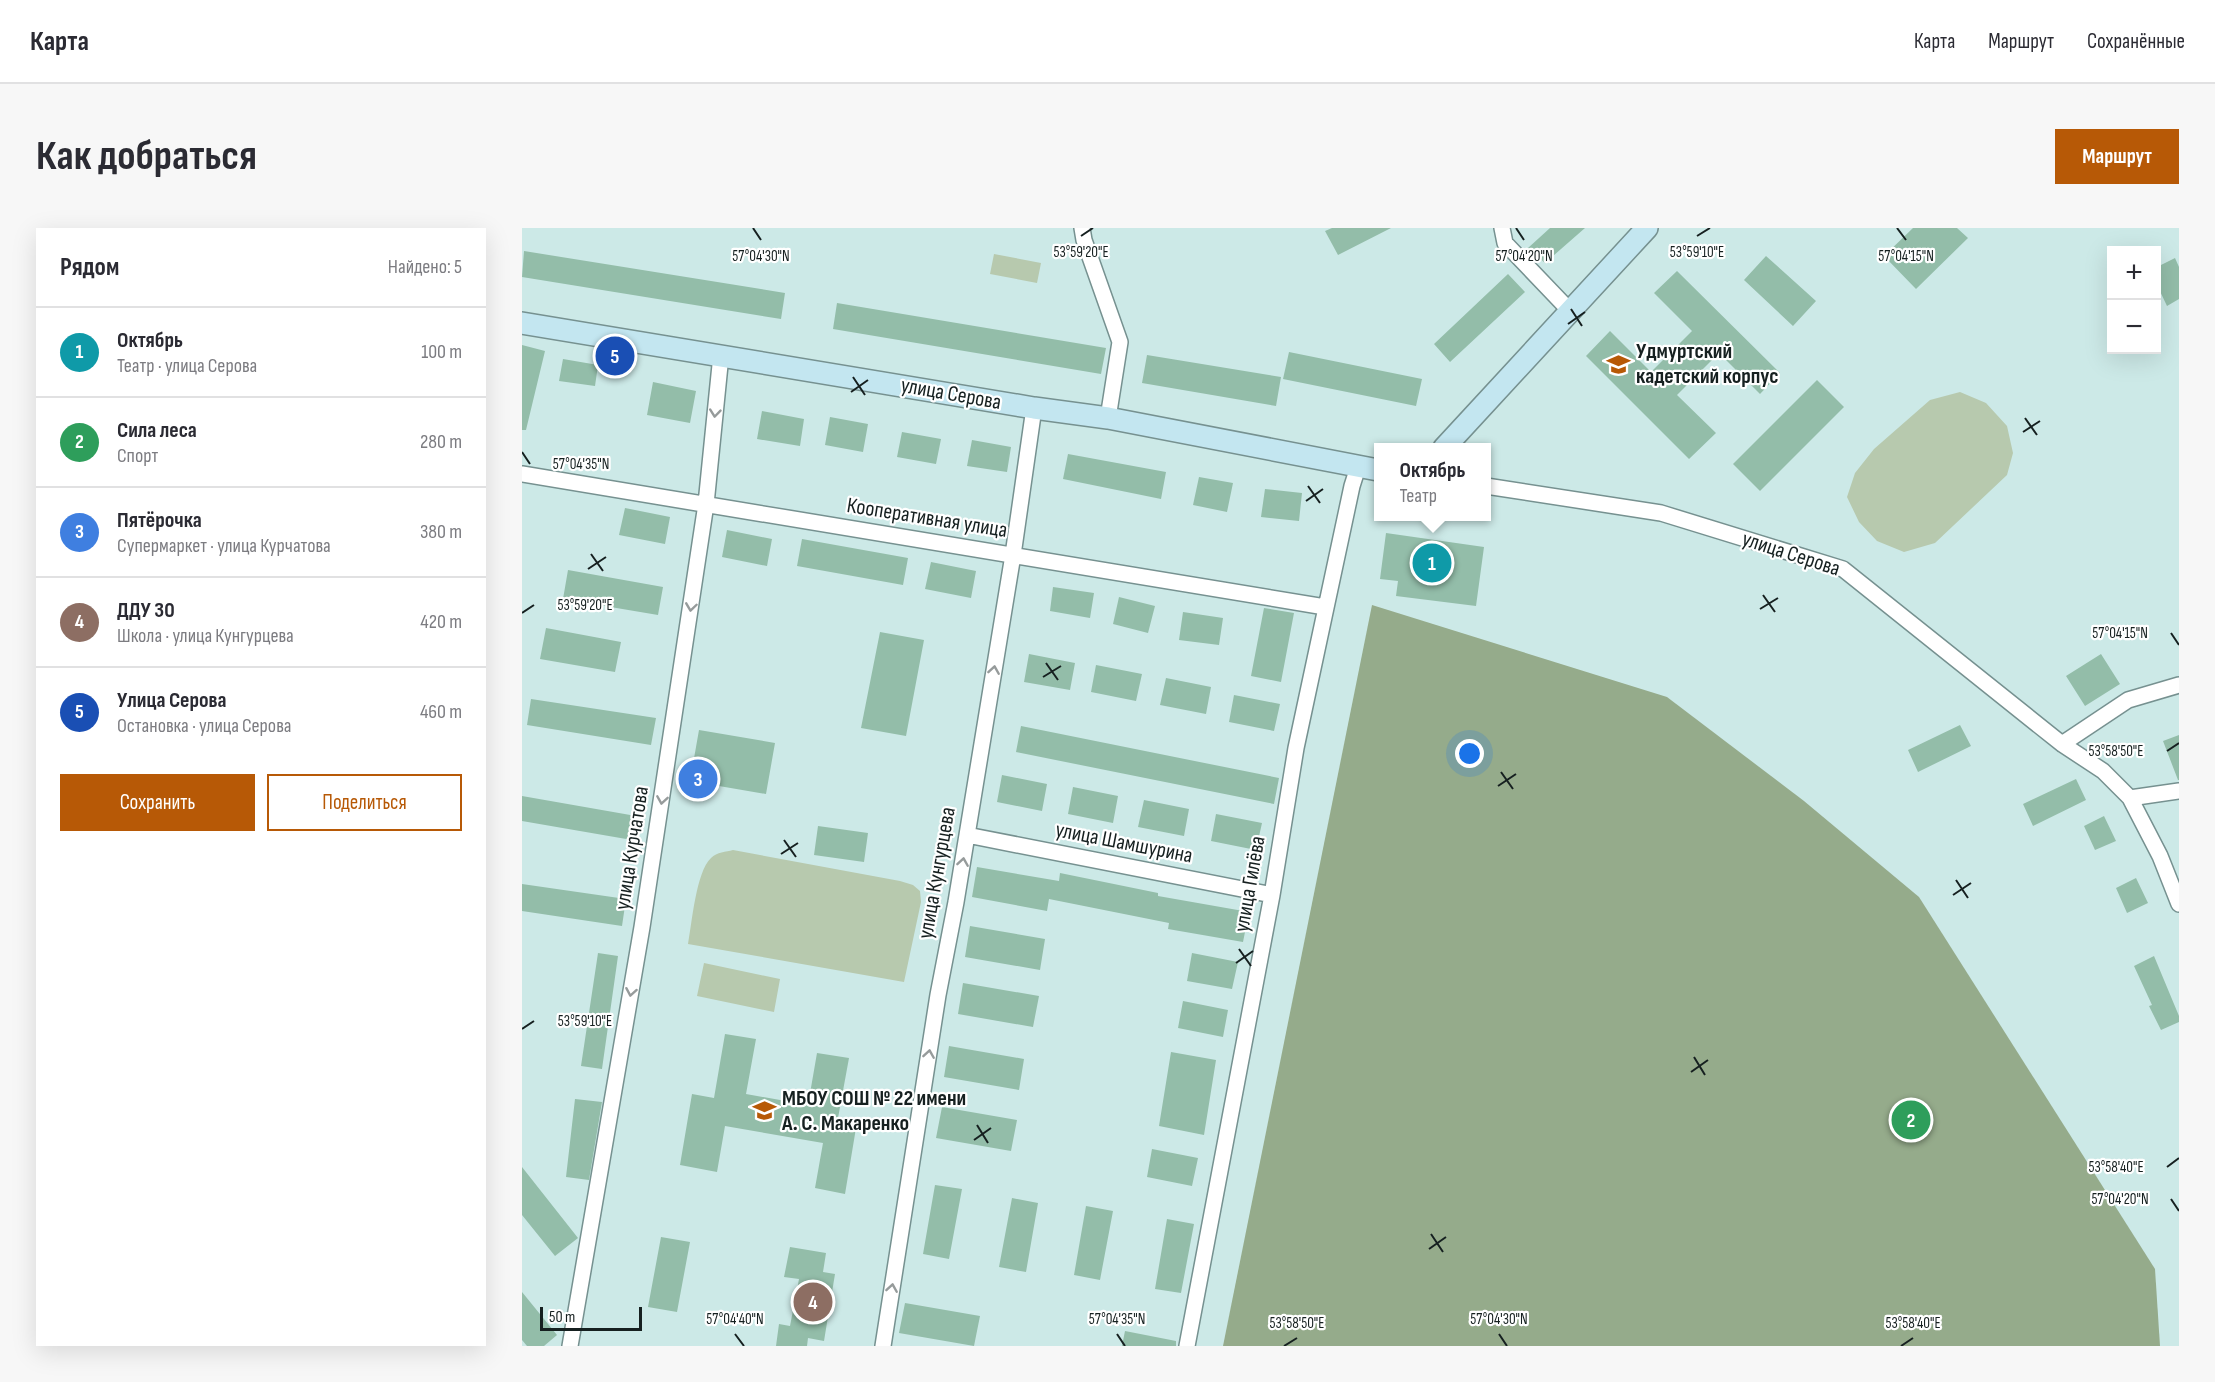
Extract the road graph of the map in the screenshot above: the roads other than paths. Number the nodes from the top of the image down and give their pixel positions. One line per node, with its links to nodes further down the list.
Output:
1 (1082, 228): 8 (street)
2 (1502, 228): 4 (street)
3 (1647, 228): 4 (main road)
4 (1570, 311): 9 (main road)
5 (522, 323): 6 (main road, улица Серова)
6 (721, 355): 7 (main road, улица Серова); 13 (street, улица Курчатова, one-way to 13)
7 (1034, 408): 8 (main road, улица Серова); 14 (street, улица Кунгурцева)
8 (1108, 418): 10 (main road, улица Серова)
9 (1448, 443)
10 (1368, 469): 15 (street, улица Гилёва)
11 (522, 474): 13 (street, Кооперативная улица)
12 (1491, 487): 17 (street, улица Серова)
13 (706, 504): 14 (street, Кооперативная улица); 23 (street, улица Курчатова, one-way to 23)
14 (1013, 555): 15 (street, Кооперативная улица); 20 (street, улица Кунгурцева, one-way to 14)
15 (1325, 607): 21 (street, улица Гилёва)
16 (2179, 685): 17 (street)
17 (2062, 744): 19 (street, улица Серова)
18 (2179, 791): 19 (street)
19 (2130, 798): 22 (street, улица Серова)
20 (967, 836): 21 (street, улица Шамшурина); 24 (street, улица Кунгурцева, one-way to 20)
21 (1272, 895): 25 (street, улица Гилёва)
22 (2179, 904)
23 (570, 1346)
24 (883, 1346)
25 (1187, 1346)

